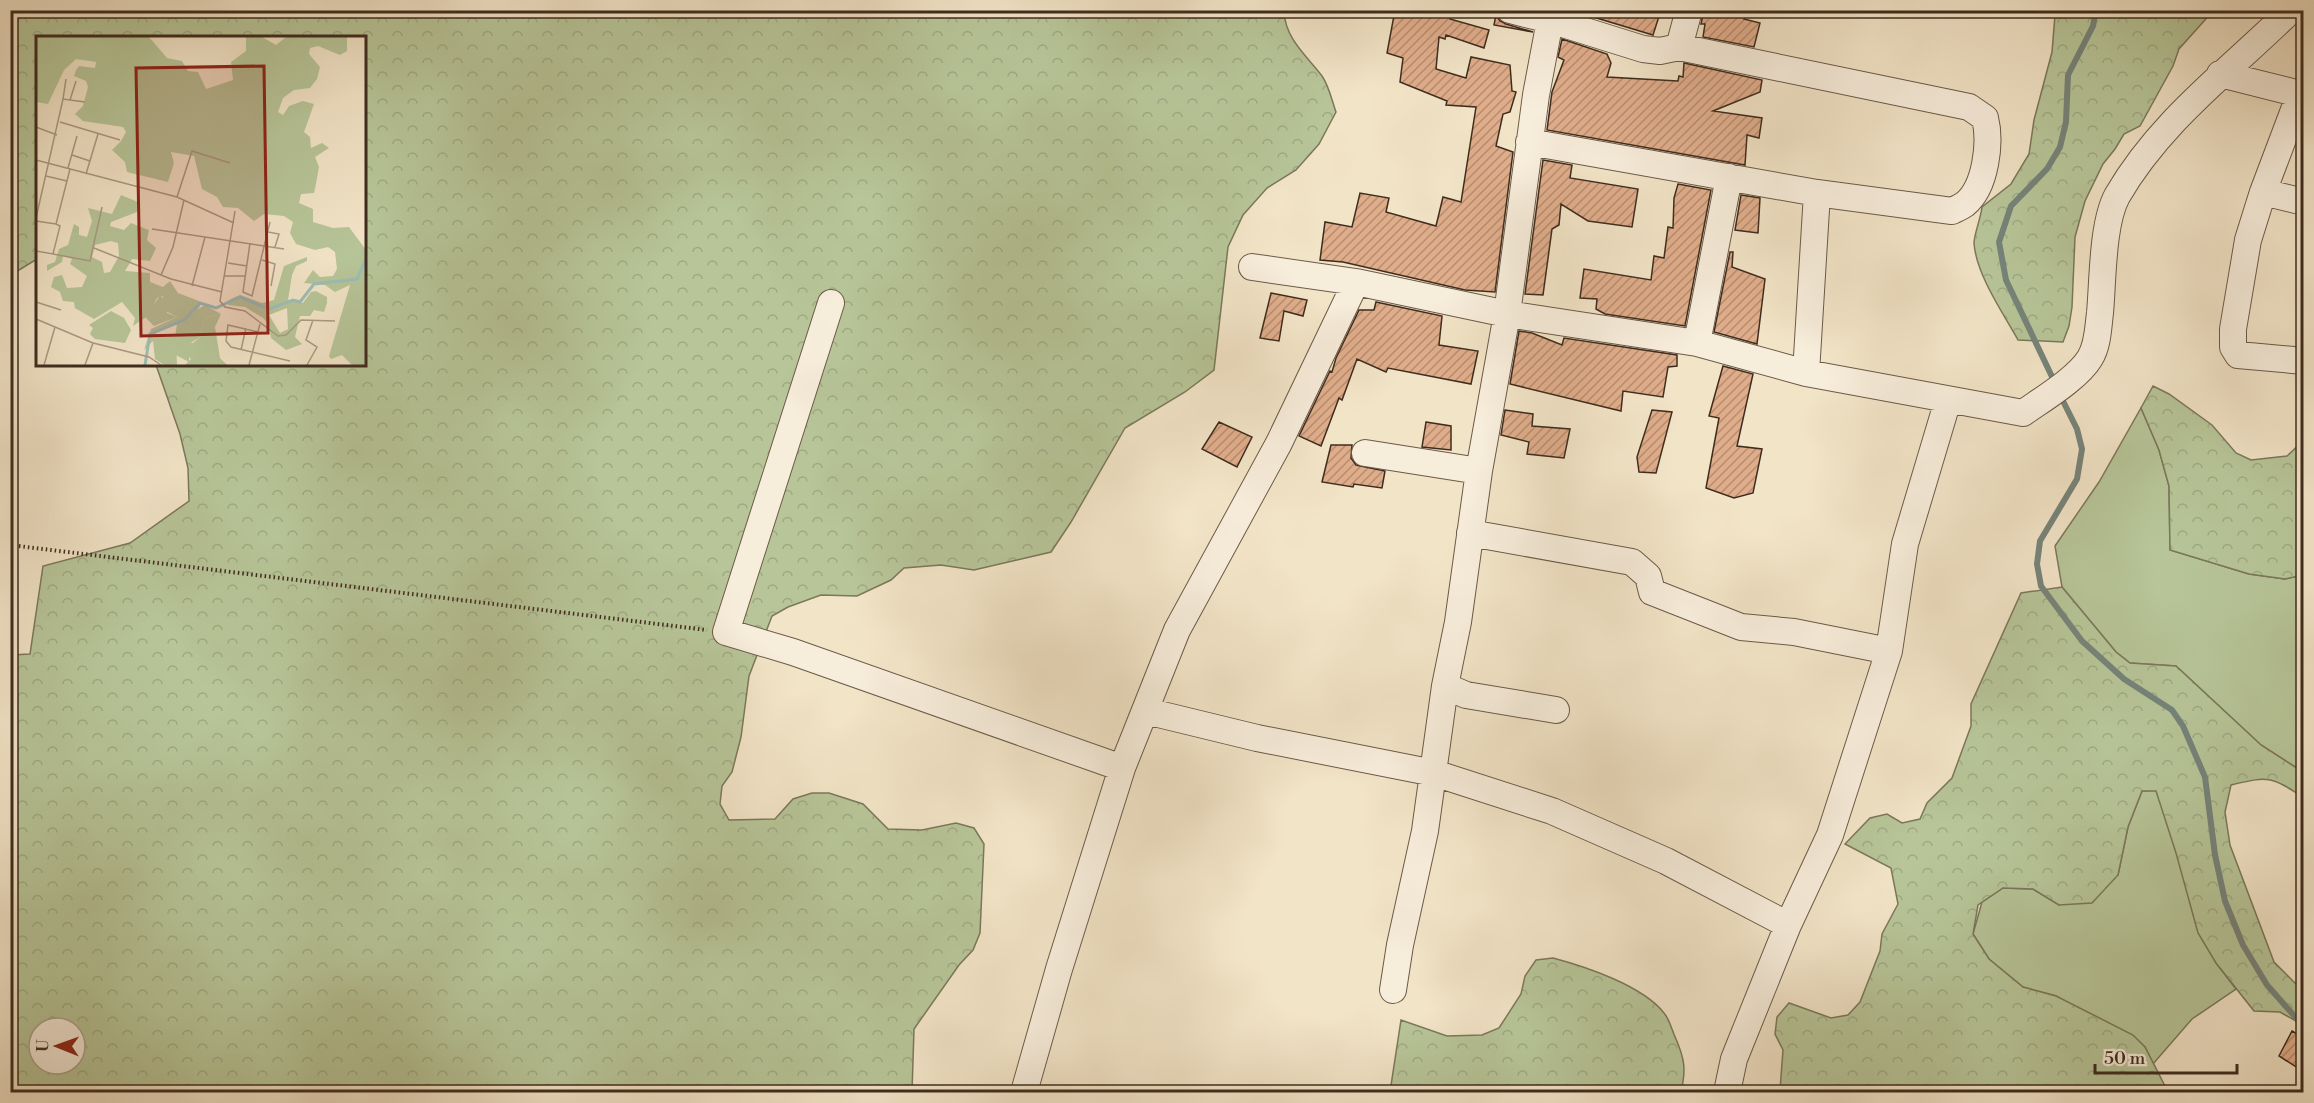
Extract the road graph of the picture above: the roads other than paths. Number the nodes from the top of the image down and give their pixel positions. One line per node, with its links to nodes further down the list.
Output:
1 (1510, 10): 4 (street)
2 (1689, 10): 5 (street)
3 (2291, 10): 6 (street)
4 (1551, 15): 5 (street); 8 (street)
5 (1678, 47): 11 (street)
6 (2220, 74): 7 (street); 20 (street)
7 (2302, 94): 10 (street)
8 (1529, 142): 9 (street); 16 (street)
9 (1729, 177): 11 (street); 17 (street)
10 (2263, 192): 12 (street); 18 (street)
11 (1817, 193): 19 (street)
12 (2304, 202)
13 (1252, 267): 14 (street)
14 (1356, 282): 16 (street); 27 (street)
15 (831, 303): 28 (street)
16 (1507, 314): 17 (street); 22 (street)
17 (1697, 343): 19 (street)
18 (2304, 361)
19 (1806, 373): 20 (street)
20 (1948, 400): 24 (street)
21 (1365, 453): 22 (street)
22 (1479, 471): 23 (street)
23 (1470, 533): 24 (street); 25 (street)
24 (1889, 651): 30 (street)
25 (1445, 686): 26 (street); 29 (street)
26 (1556, 710)
27 (1146, 711): 28 (street); 29 (street)
28 (1122, 768): 32 (street)
29 (1434, 773): 30 (street); 31 (street)
30 (1788, 925): 33 (street)
31 (1393, 990)
32 (1024, 1092)
33 (1727, 1092)

